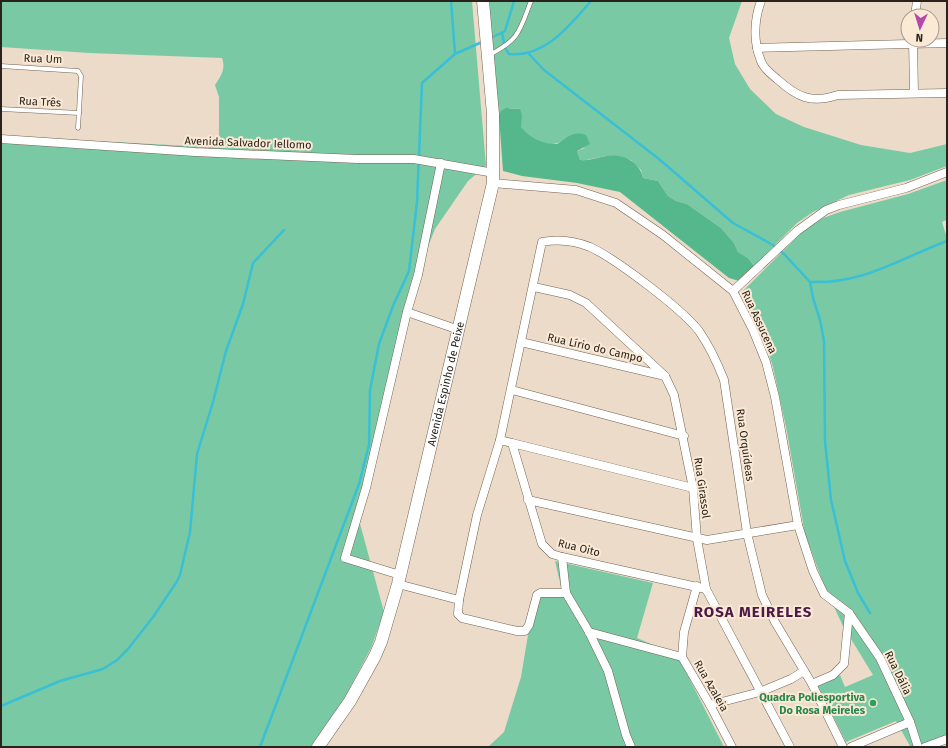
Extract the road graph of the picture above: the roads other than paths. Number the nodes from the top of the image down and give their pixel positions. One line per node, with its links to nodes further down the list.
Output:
1 (483, 1): 7 (street, Avenida Espinho de Peixe)
2 (531, 1): 7 (lane)
3 (761, 1): 5 (street)
4 (900, 42): 5 (street)
5 (757, 48): 9 (street)
6 (912, 48): 9 (street)
7 (488, 56): 17 (street, Avenida Espinho de Peixe)
8 (1, 66): 12 (lane, Rua Um)
9 (914, 93): 10 (street)
10 (947, 93)
11 (1, 109): 12 (lane, Rua Três)
12 (78, 113): 13 (lane)
13 (78, 128)
14 (1, 140): 15 (street, Avenida Salvador Iellomo)
15 (441, 163): 17 (street, Avenida Salvador Iellomo); 20 (street)
16 (947, 172): 19 (street)
17 (494, 178): 19 (street, Rua Assucena); 21 (street, Avenida Espinho de Peixe)
18 (534, 287): 22 (street); 23 (street, Rua Girassol); 31 (street, Rua Orquídeas)
19 (733, 291): 30 (street, Rua Assucena)
20 (407, 312): 21 (street); 34 (street)
21 (459, 330): 34 (street, Avenida Espinho de Peixe)
22 (520, 342): 23 (street, Rua Lírio do Campo); 24 (street)
23 (665, 376): 25 (street, Rua Girassol)
24 (512, 390): 25 (street); 26 (street)
25 (684, 436): 28 (street, Rua Girassol)
26 (500, 440): 27 (street); 38 (street)
27 (512, 443): 28 (street); 29 (street, Rua Oito)
28 (693, 488): 32 (street, Rua Girassol)
29 (528, 500): 32 (street); 33 (street, Rua Oito)
30 (798, 525): 31 (street); 39 (street, Rua Assucena)
31 (747, 533): 32 (street); 42 (street, Rua Orquídeas)
32 (697, 539): 36 (street, Rua Girassol)
33 (562, 557): 35 (street, Rua Oito); 37 (street)
34 (399, 580): 38 (street); 48 (street, Avenida Espinho de Peixe)
35 (697, 586): 36 (street, Rua Oito); 41 (street, Rua Azaleia)
36 (706, 589): 44 (street, Rua Girassol)
37 (566, 593): 38 (street); 40 (street)
38 (459, 600)
39 (850, 614): 43 (street); 46 (street, Rua Dália)
40 (589, 632): 41 (street); 49 (street)
41 (682, 657): 45 (street, Rua Azaleia)
42 (804, 671): 43 (street, Rua Orquídeas); 44 (street)
43 (812, 684): 52 (street, Rua Orquídeas)
44 (760, 692): 45 (street); 51 (street, Rua Girassol)
45 (710, 705): 50 (street, Rua Azaleia)
46 (910, 722): 53 (street); 54 (street, Rua Dália)
47 (947, 739): 55 (street)
48 (318, 747)
49 (631, 747)
50 (732, 747)
51 (790, 747)
52 (843, 747)
53 (851, 747)
54 (918, 747)
55 (925, 747)

